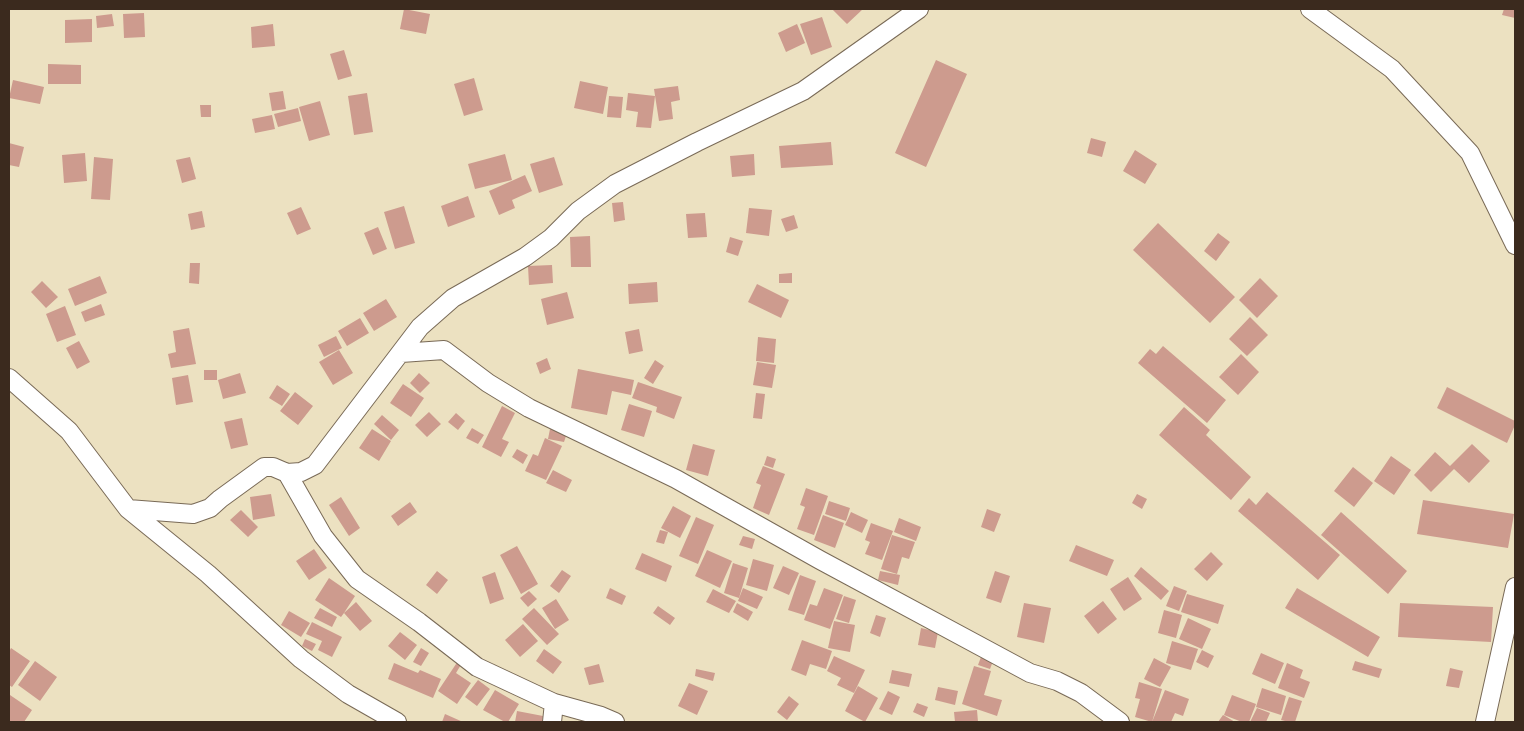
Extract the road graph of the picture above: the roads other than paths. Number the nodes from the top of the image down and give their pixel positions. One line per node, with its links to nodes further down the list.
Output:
1 (919, 9): 4 (street)
2 (1310, 9): 3 (street)
3 (1515, 244)
4 (401, 353): 6 (street); 13 (street)
5 (9, 378): 7 (street)
6 (286, 473): 7 (street); 9 (street)
7 (128, 508): 10 (street)
8 (1515, 586): 14 (street)
9 (554, 703): 11 (street); 12 (street)
10 (396, 722)
11 (552, 722)
12 (615, 722)
13 (1120, 722)
14 (1484, 722)

